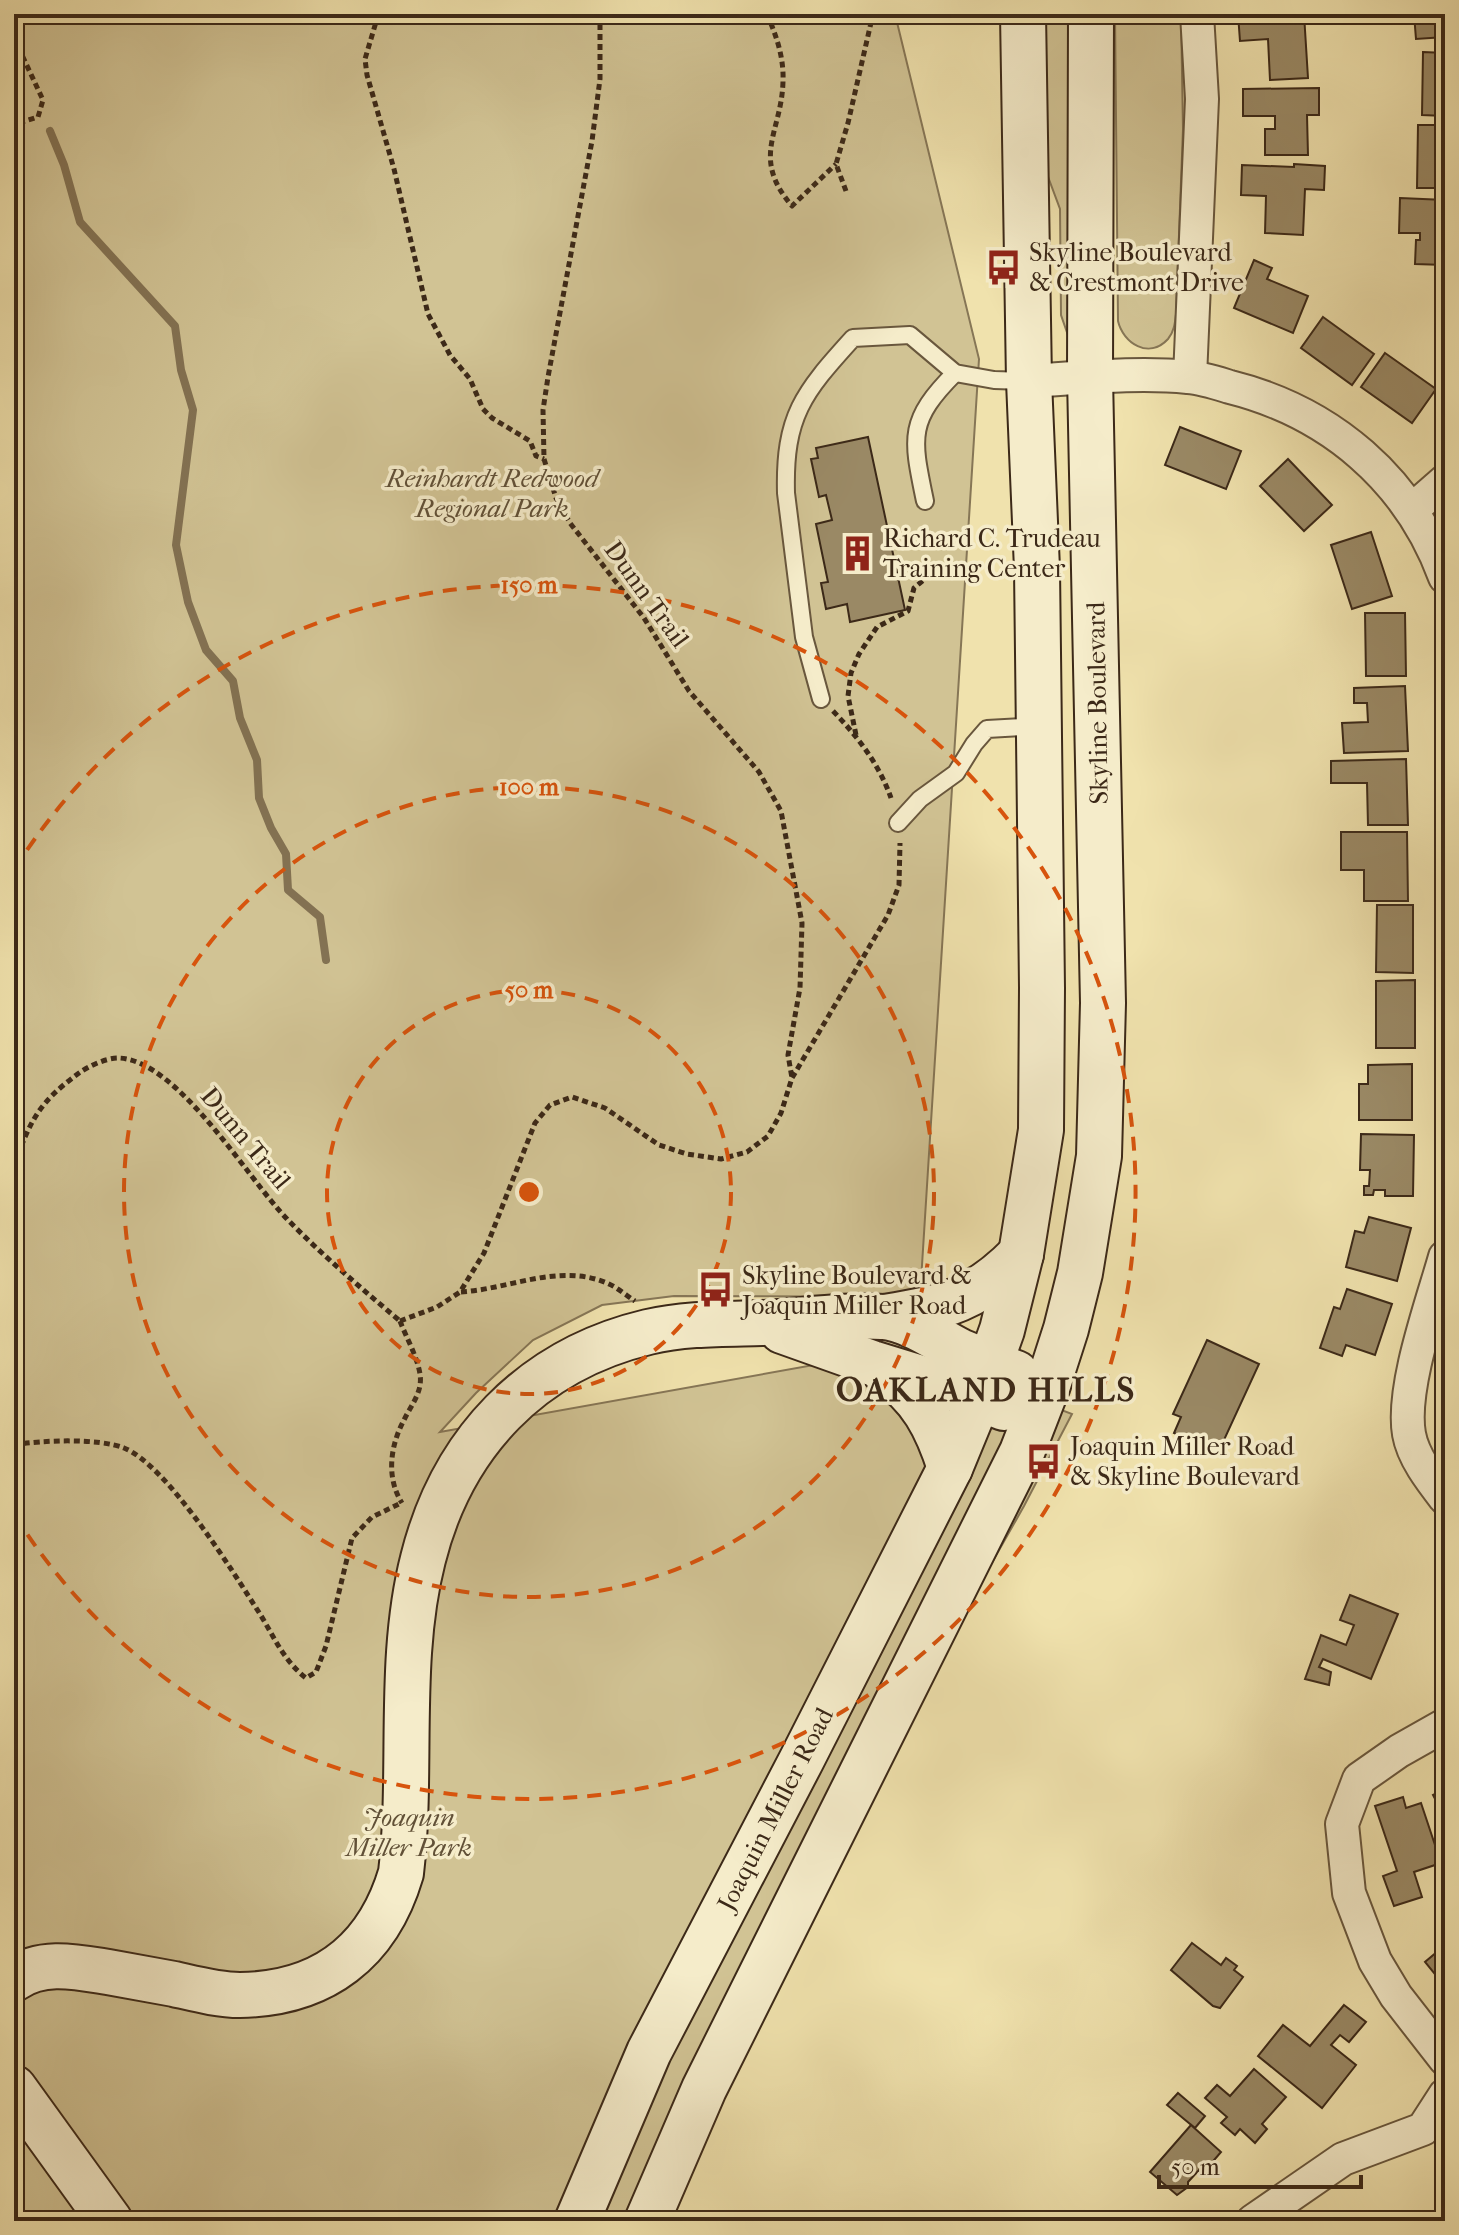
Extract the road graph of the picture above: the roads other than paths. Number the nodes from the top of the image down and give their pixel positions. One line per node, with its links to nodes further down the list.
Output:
1 (1023, 14): 7 (main road)
2 (1091, 14): 5 (main road, Skyline Boulevard)
3 (1197, 14): 6 (street)
4 (955, 373): 7 (lane); 9 (lane); 12 (lane)
5 (1090, 377): 6 (street); 7 (street); 21 (main road, Skyline Boulevard)
6 (1190, 377): 10 (street)
7 (1029, 381): 13 (main road)
8 (1445, 481): 10 (street)
9 (925, 501)
10 (1413, 509): 11 (street)
11 (1445, 577)
12 (821, 699)
13 (1039, 726): 14 (lane); 15 (main road)
14 (898, 823)
15 (1021, 1254): 17 (main road); 20 (main road)
16 (1445, 1257): 23 (street)
17 (885, 1317): 18 (main road); 20 (main road)
18 (757, 1323): 19 (main road); 25 (main road)
19 (872, 1363): 20 (main road); 22 (main road)
20 (984, 1381): 21 (main road); 22 (main road, Joaquin Miller Road)
21 (1042, 1403): 31 (main road)
22 (950, 1468): 30 (main road, Joaquin Miller Road)
23 (1445, 1498)
24 (1445, 1725): 26 (street)
25 (14, 1979)
26 (1445, 2059)
27 (14, 2088): 29 (main road)
28 (1445, 2095): 32 (street)
29 (110, 2221)
30 (577, 2221)
31 (647, 2221)
32 (1253, 2221)

